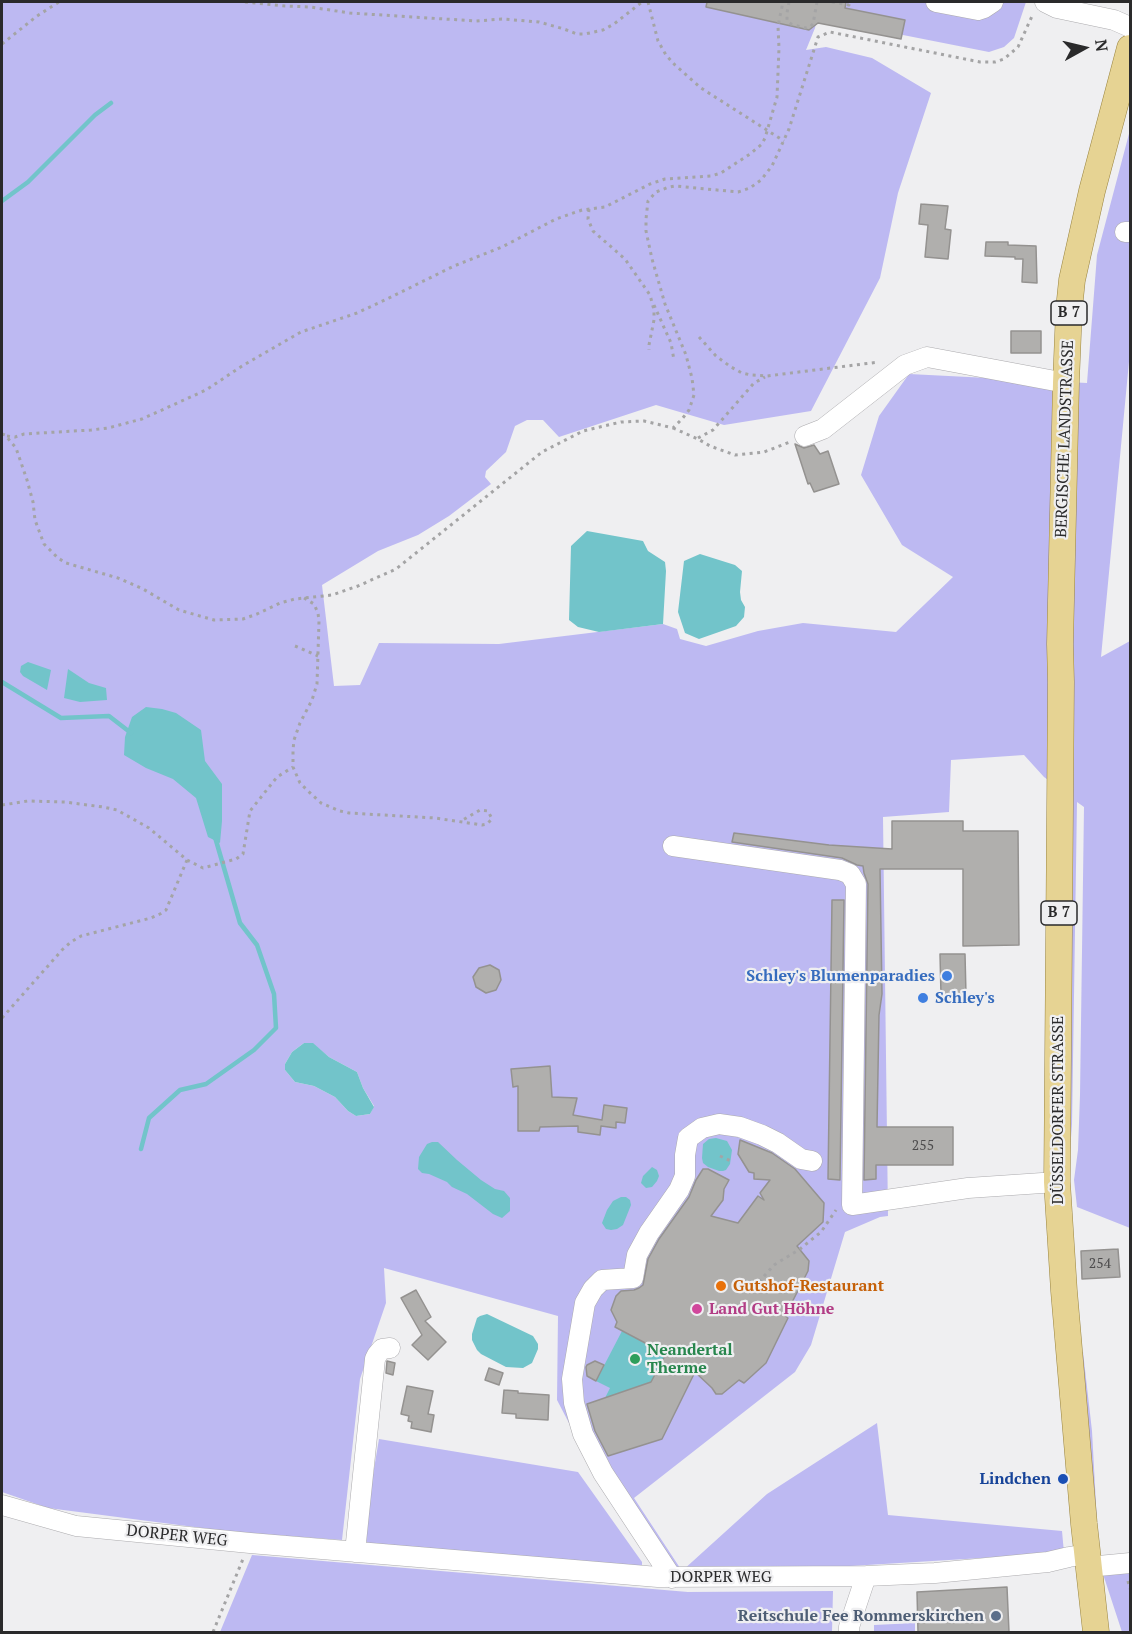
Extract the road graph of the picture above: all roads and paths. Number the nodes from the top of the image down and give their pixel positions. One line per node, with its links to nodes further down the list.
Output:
1 (59, 2): 14 (path)
2 (245, 2): 3 (path)
3 (642, 2)
4 (648, 2): 16 (path)
5 (783, 2): 16 (path)
6 (789, 2): 7 (path)
7 (818, 2)
8 (832, 2): 9 (path)
9 (849, 2)
10 (936, 2): 11 (street)
11 (993, 2)
12 (1040, 6): 13 (street); 17 (path)
13 (1131, 27)
14 (2, 44)
15 (1131, 48): 25 (main road, BERGISCHE LANDSTRASSE / B 7)
16 (768, 131): 17 (path); 18 (path)
17 (784, 141): 26 (path)
18 (589, 209): 19 (path); 27 (path)
19 (651, 298): 21 (path); 22 (path)
20 (699, 337): 24 (path)
21 (649, 350)
22 (674, 360)
23 (886, 361): 24 (path)
24 (767, 376): 29 (path)
25 (1066, 383): 28 (street); 30 (main road, BERGISCHE LANDSTRASSE / B 7)
26 (673, 428): 29 (path); 31 (path)
27 (3, 435): 31 (path)
28 (805, 436): 29 (path)
29 (698, 439)
30 (1061, 586): 43 (main road, DÜSSELDORFER STRASSE / B 7)
31 (304, 598): 33 (path)
32 (295, 646): 33 (path)
33 (318, 656): 34 (path)
34 (293, 767): 36 (path); 38 (path)
35 (2, 805): 38 (path)
36 (461, 821): 36 (path)
37 (673, 846): 43 (street)
38 (187, 860): 39 (path)
39 (2, 1018)
40 (720, 1156): 41 (path)
41 (731, 1161)
42 (812, 1161): 53 (street)
43 (1057, 1182): 50 (main road, DÜSSELDORFER STRASSE / B 7)
44 (838, 1206): 45 (path)
45 (749, 1293)
46 (390, 1348): 49 (street)
47 (2, 1505): 48 (street, DORPER WEG)
48 (250, 1543): 49 (street, DORPER WEG); 54 (path)
49 (355, 1552): 53 (street, DORPER WEG)
50 (1087, 1560): 51 (street, DORPER WEG); 52 (street, DORPER WEG); 56 (main road, DÜSSELDORFER STRASSE / B 7)
51 (1131, 1563)
52 (866, 1576): 53 (street, DORPER WEG); 55 (street)
53 (672, 1578)
54 (213, 1632)
55 (849, 1632)
56 (1096, 1632)

